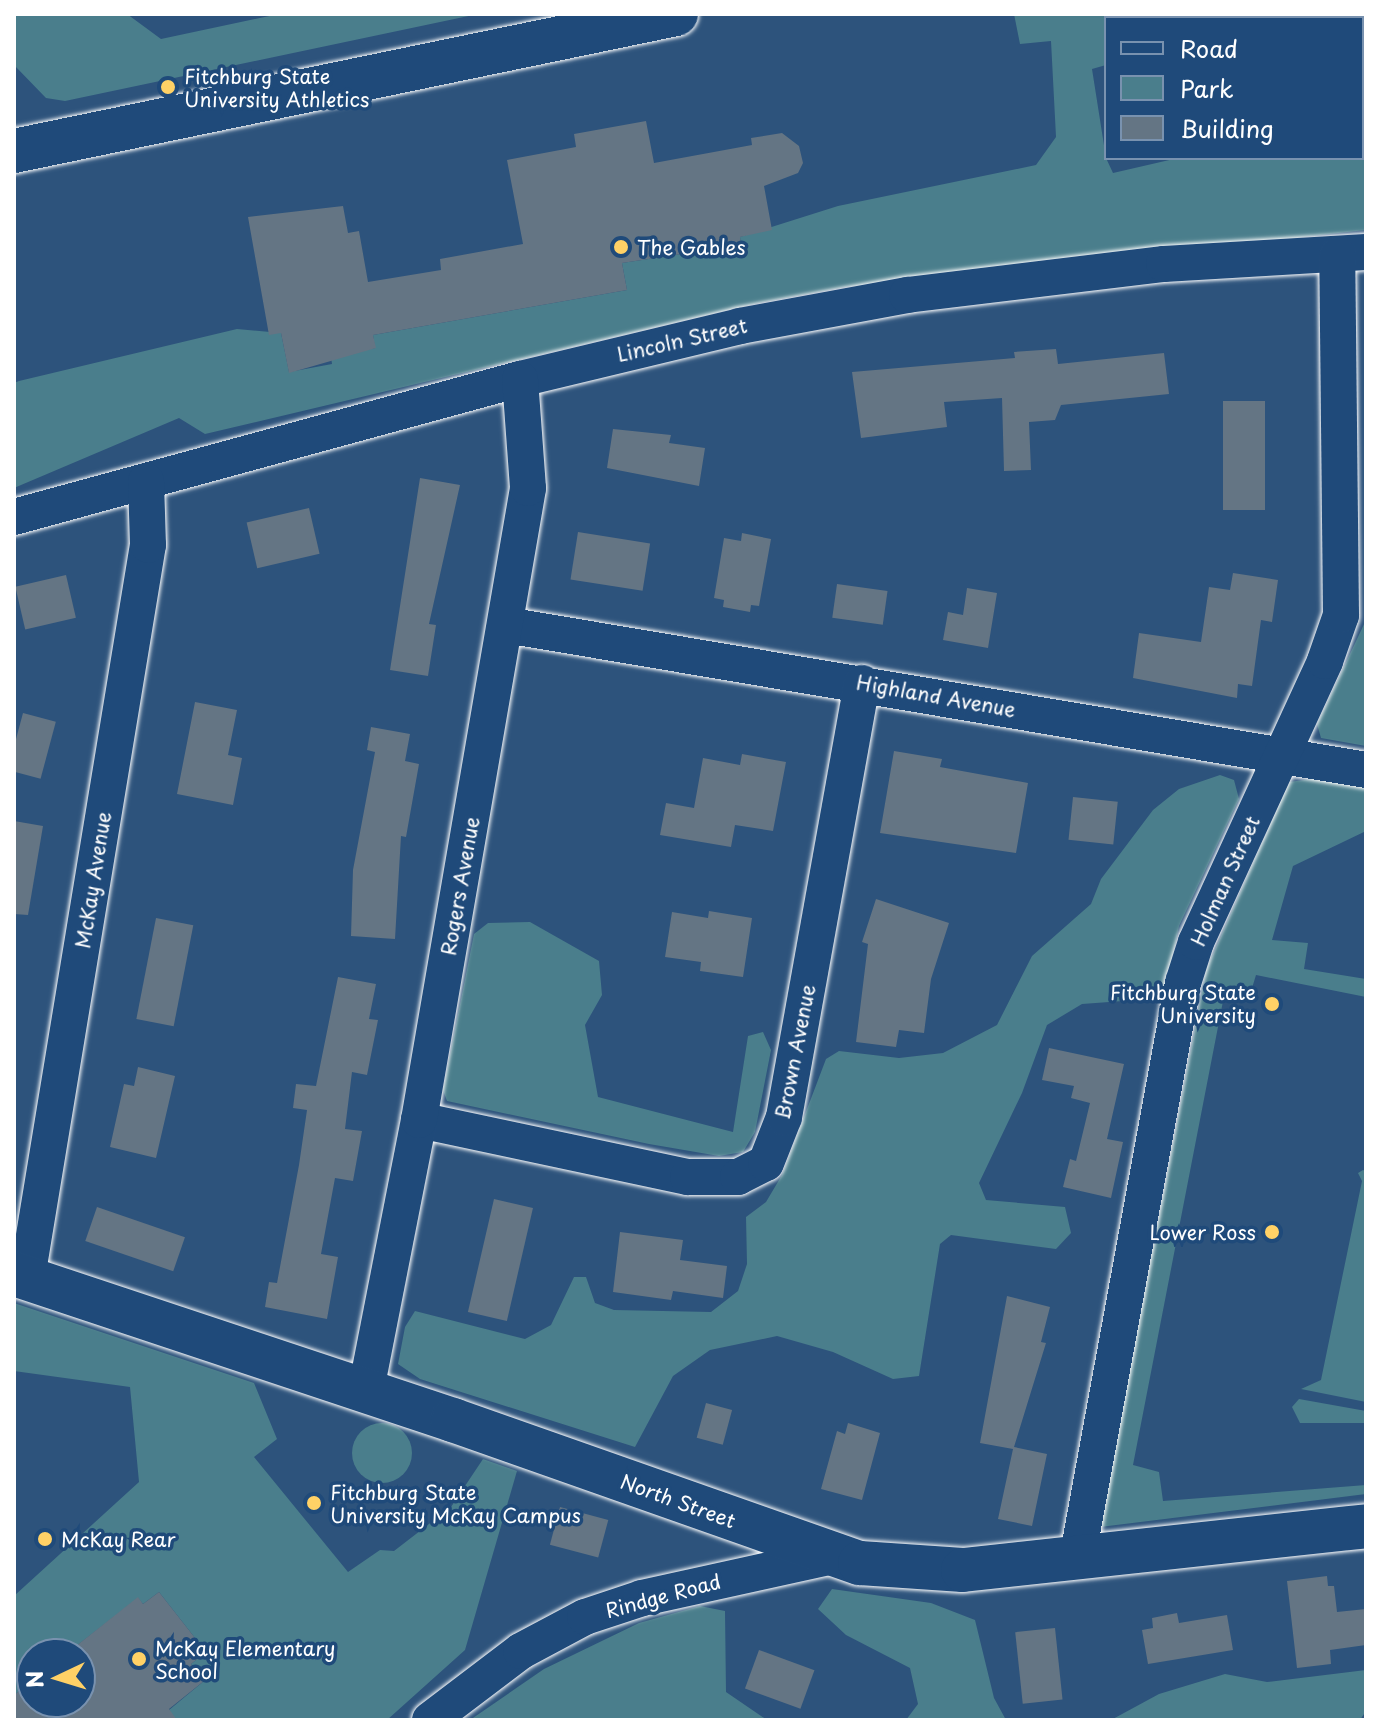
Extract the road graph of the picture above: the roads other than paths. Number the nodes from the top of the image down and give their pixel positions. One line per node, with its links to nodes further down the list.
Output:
1 (676, 14): 2 (street)
2 (14, 151)
3 (1352, 254): 4 (street, Lincoln Street); 5 (street, Holman Street)
4 (520, 379): 6 (street, Lincoln Street); 8 (street, Rogers Avenue)
5 (1353, 477): 10 (street, Holman Street)
6 (146, 481): 7 (street, Lincoln Street); 13 (street, McKay Avenue)
7 (14, 517)
8 (506, 625): 9 (street, Highland Avenue); 12 (street, Rogers Avenue)
9 (862, 683): 10 (street, Highland Avenue); 12 (street, Brown Avenue)
10 (1283, 754): 11 (street, Highland Avenue); 17 (street, Holman Street)
11 (1366, 770)
12 (419, 1120): 14 (street, Rogers Avenue)
13 (21, 1276): 14 (street, North Street)
14 (366, 1390): 16 (street, North Street)
15 (1366, 1526): 17 (street, North Street)
16 (829, 1557): 17 (street, North Street); 18 (street, Rindge Road)
17 (1077, 1560)
18 (430, 1720)

